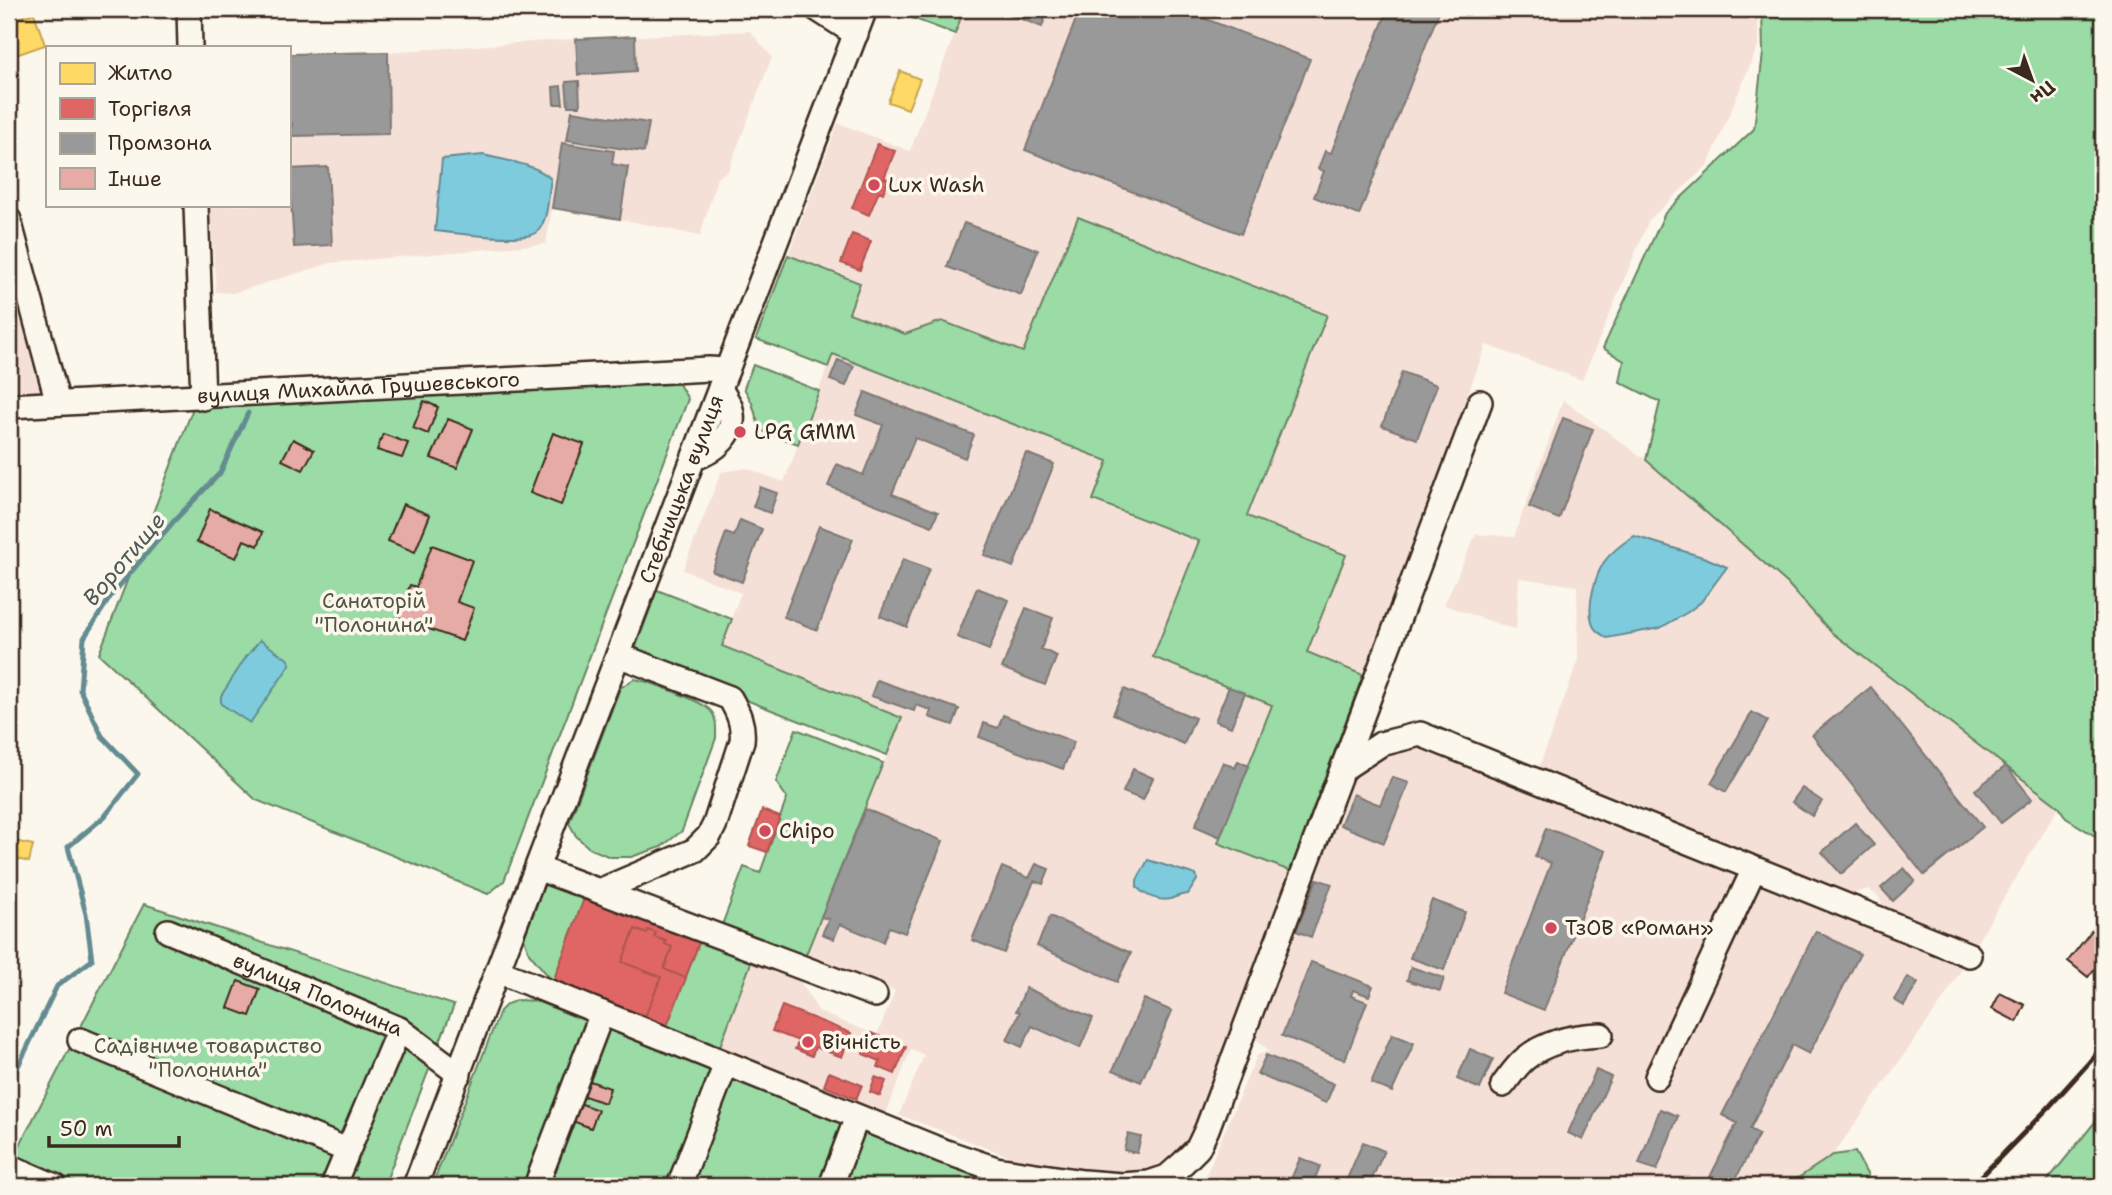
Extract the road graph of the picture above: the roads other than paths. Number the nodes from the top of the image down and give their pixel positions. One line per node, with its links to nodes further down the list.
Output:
1 (189, 9): 5 (street)
2 (817, 9): 4 (street)
3 (865, 9): 4 (street, Стебницька вулиця)
4 (856, 34): 8 (street, Стебницька вулиця)
5 (190, 46)
6 (196, 206): 9 (street)
7 (9, 220): 11 (street)
8 (719, 376): 9 (street, вулиця Михайла Грушевського); 13 (street, Стебницька вулиця)
9 (202, 397): 11 (street, вулиця Михайла Грушевського)
10 (1480, 402): 14 (street)
11 (58, 403): 12 (street, вулиця Михайла Грушевського)
12 (9, 406)
13 (618, 655): 15 (street, Стебницька вулиця); 17 (street)
14 (1343, 769): 16 (street); 33 (street)
15 (537, 868): 17 (street); 20 (street, Стебницька вулиця)
16 (1754, 869): 19 (street); 28 (street)
17 (599, 891): 21 (street)
18 (168, 931): 23 (street, вулиця Полонина)
19 (1969, 956)
20 (498, 971): 22 (street); 27 (street, Стебницька вулиця)
21 (875, 995)
22 (601, 1016): 26 (street); 37 (street)
23 (399, 1029): 27 (street, вулиця Полонина); 31 (street)
24 (1601, 1034): 29 (street)
25 (80, 1040): 31 (street)
26 (725, 1066): 30 (street); 38 (street)
27 (459, 1074): 36 (street, Стебницька вулиця)
28 (1657, 1077)
29 (1503, 1085)
30 (856, 1119): 33 (street); 39 (street)
31 (347, 1150): 35 (street)
32 (9, 1166): 34 (street)
33 (1000, 1178)
34 (55, 1186)
35 (333, 1186)
36 (415, 1186)
37 (536, 1186)
38 (679, 1186)
39 (831, 1186)

